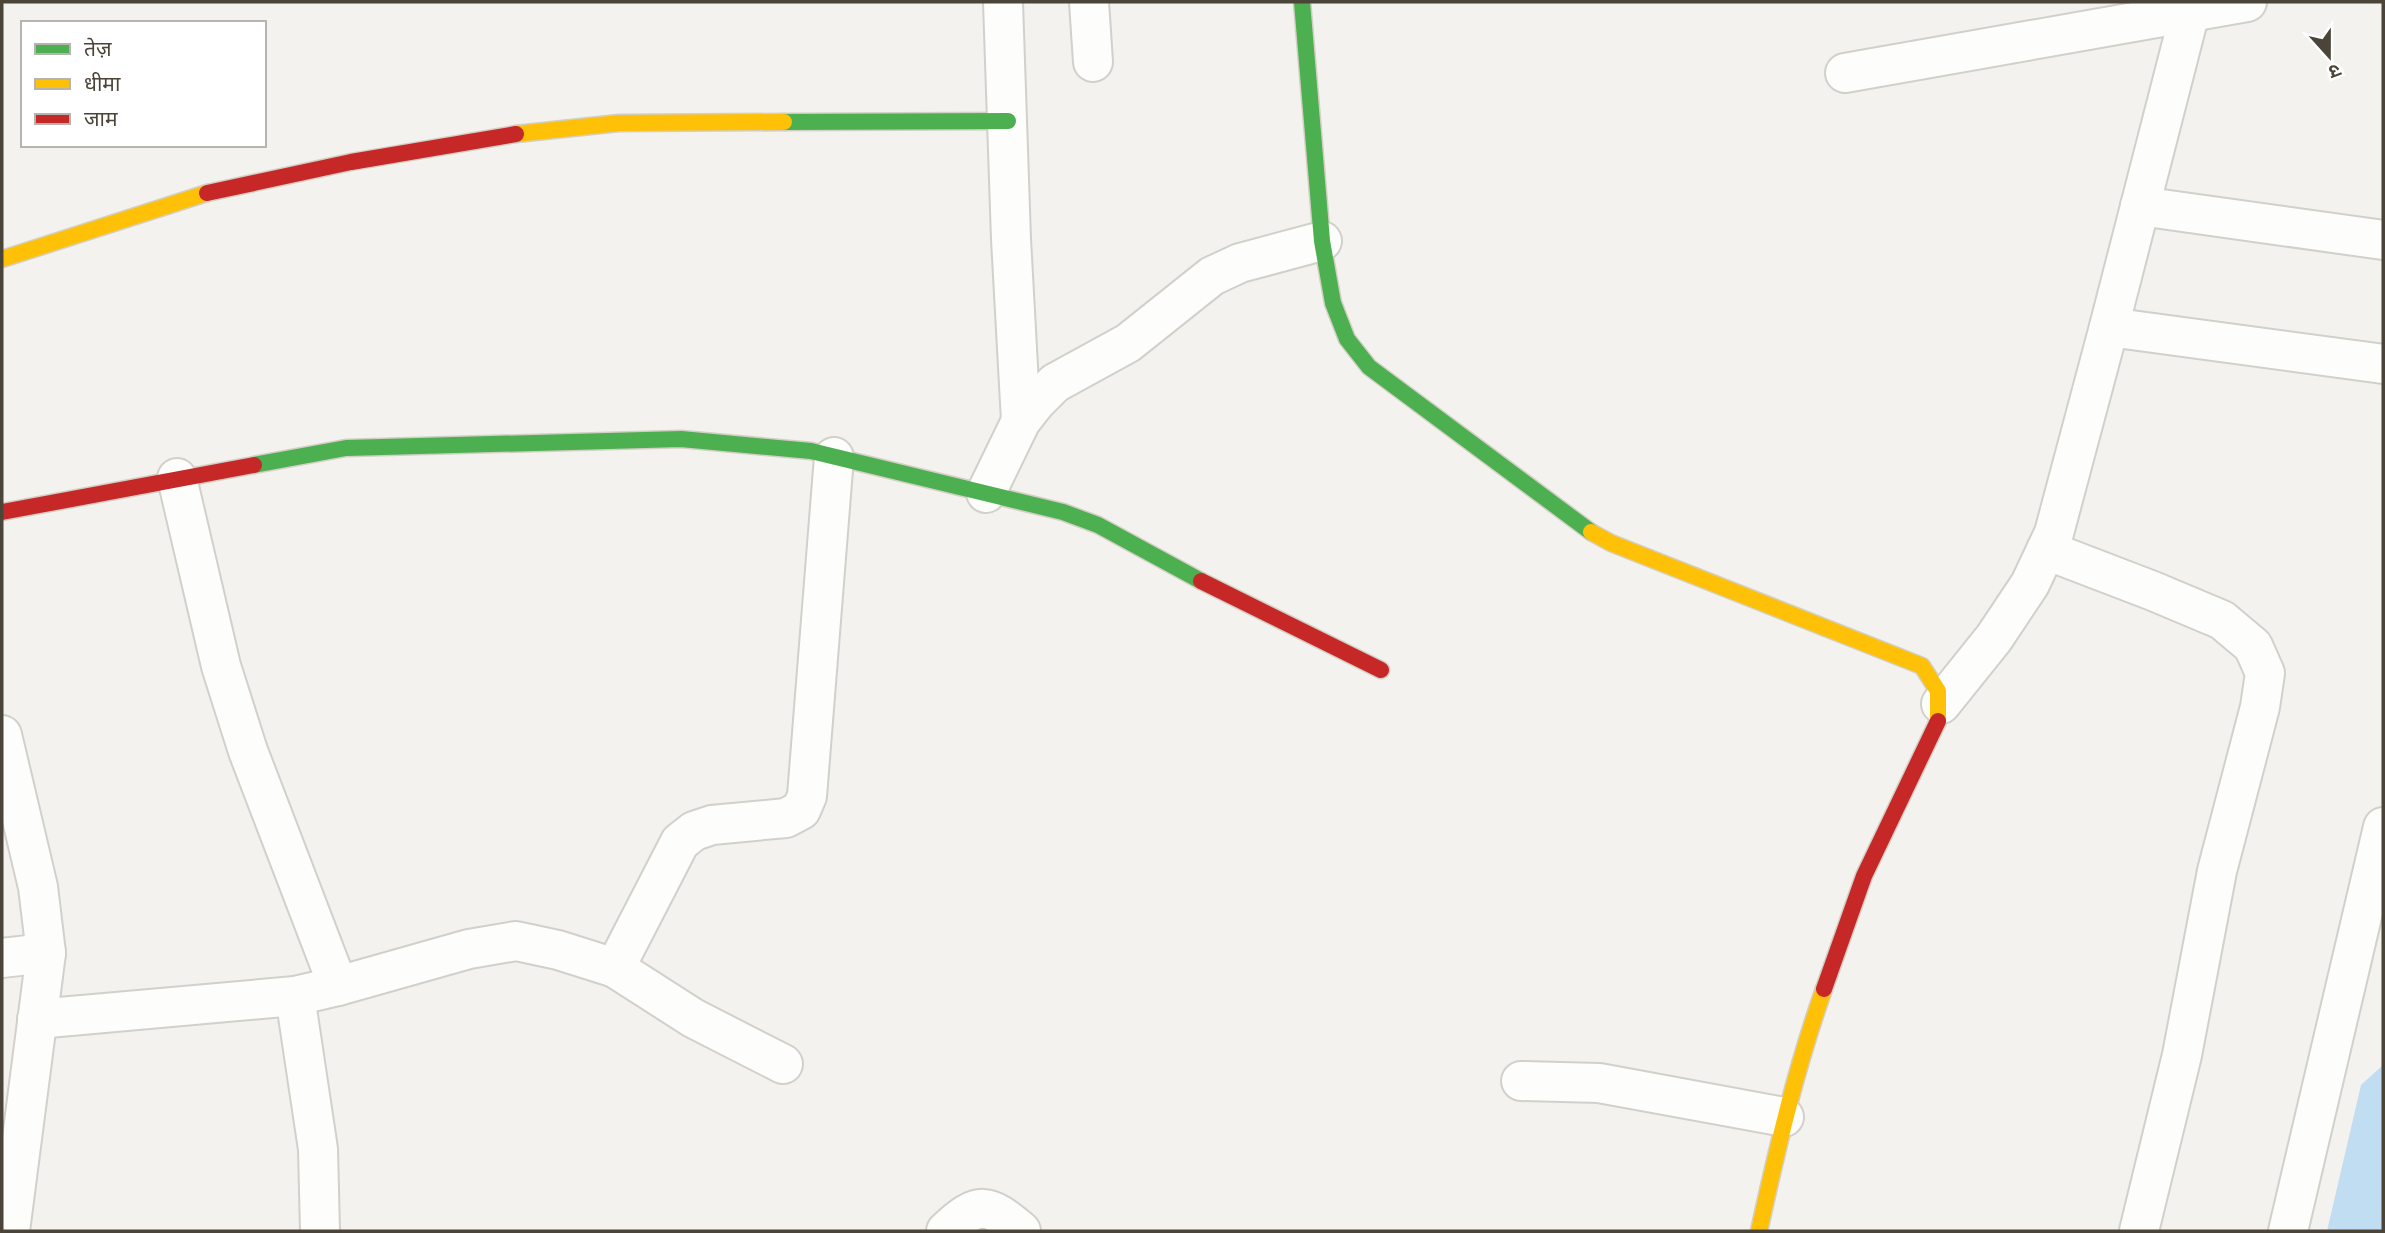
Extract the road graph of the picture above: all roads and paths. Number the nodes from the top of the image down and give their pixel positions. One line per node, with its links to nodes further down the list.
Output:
1 (1003, 2): 8 (street)
2 (1090, 2): 6 (street)
3 (1302, 2): 10 (street)
4 (2247, 2): 5 (street)
5 (2190, 12): 7 (street); 9 (street)
6 (1094, 62)
7 (1845, 73)
8 (1007, 121): 12 (street); 15 (street)
9 (2140, 206): 11 (street); 13 (street)
10 (1322, 240): 15 (street); 22 (street)
11 (2383, 240)
12 (2, 259)
13 (2109, 327): 14 (street); 20 (street)
14 (2383, 364)
15 (1021, 421): 18 (street)
16 (834, 457): 17 (street); 18 (street); 27 (street)
17 (177, 478): 19 (street); 28 (street)
18 (986, 494): 21 (street)
19 (2, 512)
20 (2046, 551): 22 (street); 39 (street)
21 (1381, 670)
22 (1941, 704): 33 (street)
23 (2, 735): 25 (street)
24 (2383, 827): 40 (street)
25 (46, 953): 26 (street); 30 (street)
26 (2, 958)
27 (615, 968): 28 (street); 31 (street)
28 (338, 986): 29 (street)
29 (295, 996): 30 (street); 35 (street)
30 (37, 1019): 34 (street)
31 (783, 1064)
32 (1521, 1081): 33 (street)
33 (1784, 1117): 38 (street)
34 (10, 1231)
35 (320, 1231)
36 (946, 1231): 37 (street)
37 (1021, 1231)
38 (1759, 1231)
39 (2140, 1231)
40 (2288, 1231)

